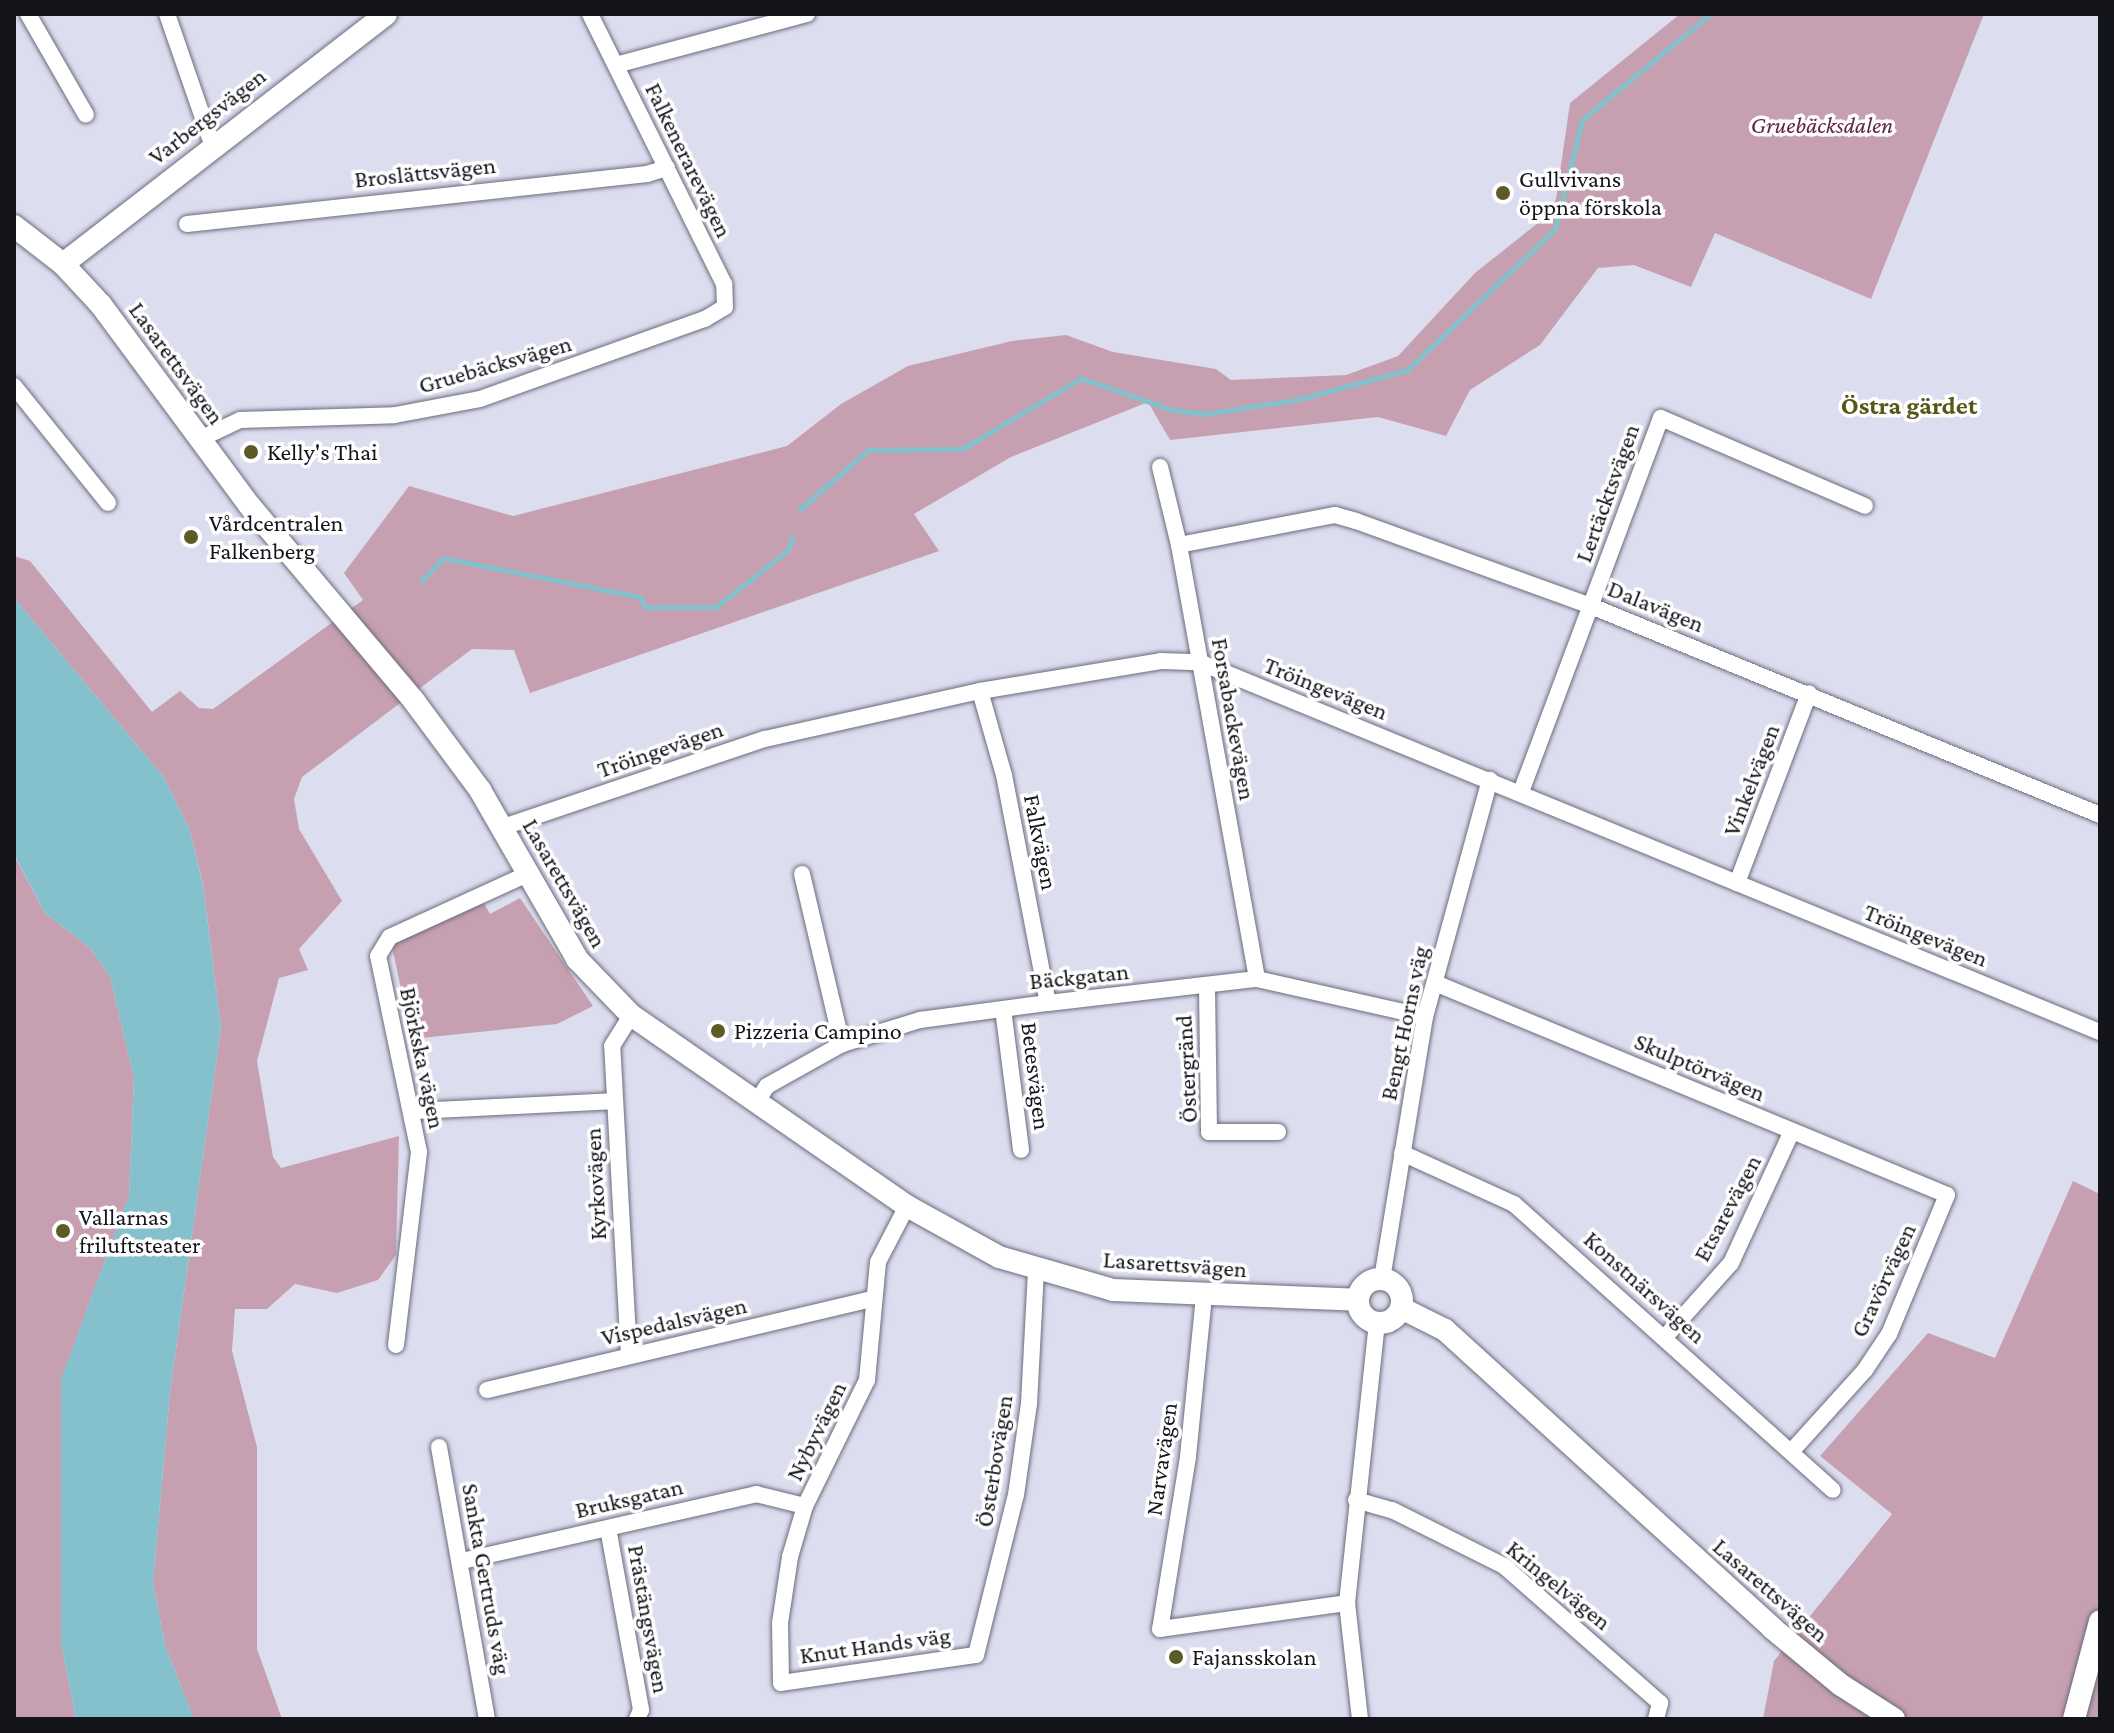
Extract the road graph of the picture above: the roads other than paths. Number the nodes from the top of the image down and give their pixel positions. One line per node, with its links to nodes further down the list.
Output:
1 (28, 14): 7 (street)
2 (167, 14): 8 (street)
3 (386, 14): 8 (street, Varbergsvägen)
4 (590, 14): 6 (street, Falkenerarevägen)
5 (807, 14): 6 (street)
6 (616, 65): 9 (street, Falkenerarevägen)
7 (86, 115)
8 (212, 144): 12 (street, Varbergsvägen)
9 (667, 168): 10 (street, Broslättsvägen); 13 (street, Falkenerarevägen)
10 (187, 224)
11 (14, 226): 12 (street, Lasarettsvägen)
12 (63, 264): 15 (street, Lasarettsvägen)
13 (705, 319): 15 (street, Gruebäcksvägen)
14 (14, 386): 17 (street)
15 (200, 439): 27 (street, Lasarettsvägen)
16 (1160, 467): 19 (street, Forsabackevägen)
17 (108, 503)
18 (1865, 506): 20 (street, Lertäcktsvägen)
19 (1179, 545): 20 (street, Dalavägen); 21 (street, Forsabackevägen)
20 (1591, 606): 23 (street, Dalavägen); 25 (street, Lertäcktsvägen)
21 (1199, 662): 22 (street, Tröingevägen); 24 (street, Tröingevägen); 31 (street, Forsabackevägen)
22 (980, 691): 27 (street, Tröingevägen); 34 (street, Falkvägen)
23 (1809, 693): 26 (street, Dalavägen); 30 (street, Vinkelvägen)
24 (1490, 780): 25 (street, Tröingevägen); 32 (street, Bengt Horns väg)
25 (1521, 792): 30 (street, Tröingevägen)
26 (2100, 815)
27 (503, 827): 28 (street, Lasarettsvägen)
28 (530, 873): 36 (street, Lasarettsvägen); 42 (street, Björkska vägen)
29 (802, 874): 39 (street)
30 (1737, 883): 38 (street, Tröingevägen)
31 (1257, 979): 33 (street, Bäckgatan); 37 (street, Bäckgatan)
32 (1435, 983): 37 (street, Bengt Horns väg); 43 (street, Skulptörvägen)
33 (1207, 987): 34 (street, Bäckgatan); 44 (street, Östergränd)
34 (1048, 1003): 35 (street, Bäckgatan)
35 (1003, 1009): 39 (street, Bäckgatan); 45 (street, Betesvägen)
36 (631, 1015): 40 (street, Kyrkovägen); 41 (street, Lasarettsvägen)
37 (1425, 1017): 46 (street, Bengt Horns väg)
38 (2100, 1032)
39 (842, 1044): 41 (street, Bäckgatan)
40 (614, 1101): 42 (street); 58 (street, Kyrkovägen)
41 (757, 1101): 48 (street, Lasarettsvägen)
42 (413, 1111): 57 (street, Björkska vägen)
43 (1792, 1131): 47 (street, Skulptörvägen); 56 (street, Etsarevägen)
44 (1278, 1132)
45 (1021, 1150)
46 (1402, 1153): 50 (street, Bengt Horns väg); 56 (street, Konstnärsvägen)
47 (1947, 1195): 61 (street, Gravörvägen)
48 (907, 1206): 49 (street, Lasarettsvägen); 52 (street, Nybyvägen)
49 (1036, 1271): 51 (street, Lasarettsvägen); 69 (street, Österbovägen)
50 (1382, 1279): 53 (street); 54 (street)
51 (1204, 1296): 53 (street, Lasarettsvägen); 67 (street, Narvavägen)
52 (871, 1299): 58 (street, Vispedalsvägen); 64 (street, Nybyvägen)
53 (1357, 1300): 55 (street)
54 (1401, 1308): 55 (street); 72 (street, Lasarettsvägen)
55 (1377, 1324): 63 (street)
56 (1665, 1337): 61 (street, Konstnärsvägen)
57 (396, 1345)
58 (629, 1356): 59 (street, Vispedalsvägen)
59 (487, 1390)
60 (439, 1447): 66 (street, Sankta Gertruds väg)
61 (1791, 1452): 62 (street, Konstnärsvägen)
62 (1833, 1490)
63 (1356, 1500): 67 (street); 76 (street, Kringelvägen)
64 (805, 1506): 65 (street, Bruksgatan); 70 (street, Nybyvägen)
65 (608, 1528): 66 (street, Bruksgatan); 74 (street, Prästängsvägen)
66 (462, 1561): 73 (street, Sankta Gertruds väg)
67 (1347, 1603): 75 (street)
68 (2100, 1621): 71 (street)
69 (976, 1655): 70 (street, Knut Hands väg)
70 (781, 1683)
71 (2081, 1693): 77 (street); 78 (street)
72 (1880, 1716)
73 (487, 1719)
74 (637, 1719)
75 (1360, 1719)
76 (1656, 1719)
77 (2074, 1719)
78 (2090, 1719)

